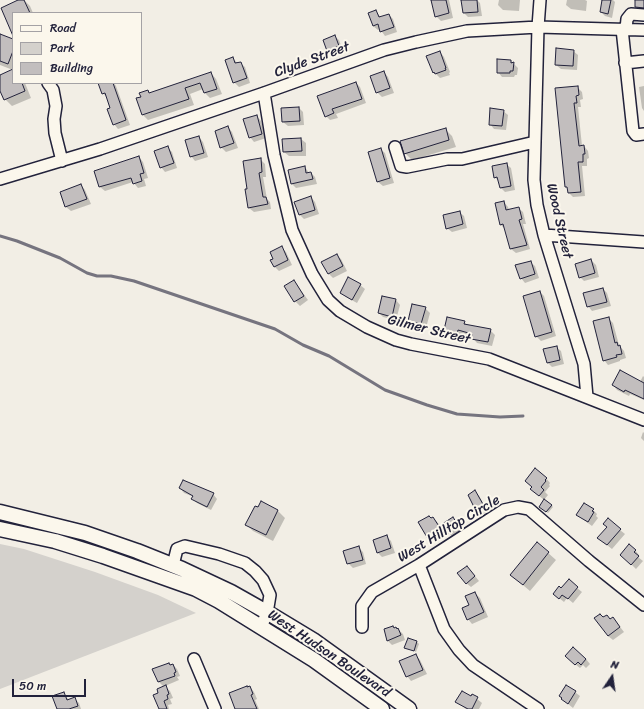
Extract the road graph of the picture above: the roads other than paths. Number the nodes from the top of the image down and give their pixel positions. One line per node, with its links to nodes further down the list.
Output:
1 (540, 0): 3 (street, Wood Street)
2 (644, 15): 4 (street)
3 (538, 27): 4 (street, Clyde Street); 9 (street, Clyde Street); 11 (street, Wood Street)
4 (624, 29): 5 (street, Clyde Street); 7 (street)
5 (644, 30)
6 (644, 62): 7 (street)
7 (625, 63): 10 (street)
8 (49, 84): 13 (street)
9 (264, 93): 13 (street, Clyde Street); 17 (street, Gilmer Street)
10 (644, 134)
11 (535, 142): 12 (street); 15 (street, Wood Street)
12 (395, 147)
13 (62, 161): 14 (street, Clyde Street)
14 (0, 179)
15 (544, 235): 16 (street); 17 (street, Wood Street)
16 (644, 242)
17 (587, 397): 18 (street, Gilmer Street)
18 (644, 420)
19 (0, 512): 21 (main road, West Hudson Boulevard)
20 (0, 529): 25 (main road, West Hudson Boulevard)
21 (173, 565): 24 (main road, West Hudson Boulevard); 24 (street)
22 (419, 565): 23 (street, West Hilltop Circle); 26 (street, West Hilltop Circle); 31 (street)
23 (644, 605)
24 (268, 613): 25 (street); 30 (main road, West Hudson Boulevard)
25 (260, 627): 29 (main road, West Hudson Boulevard)
26 (362, 627)
27 (194, 659): 28 (street)
28 (215, 709)
29 (382, 709)
30 (410, 709)
31 (538, 709)

